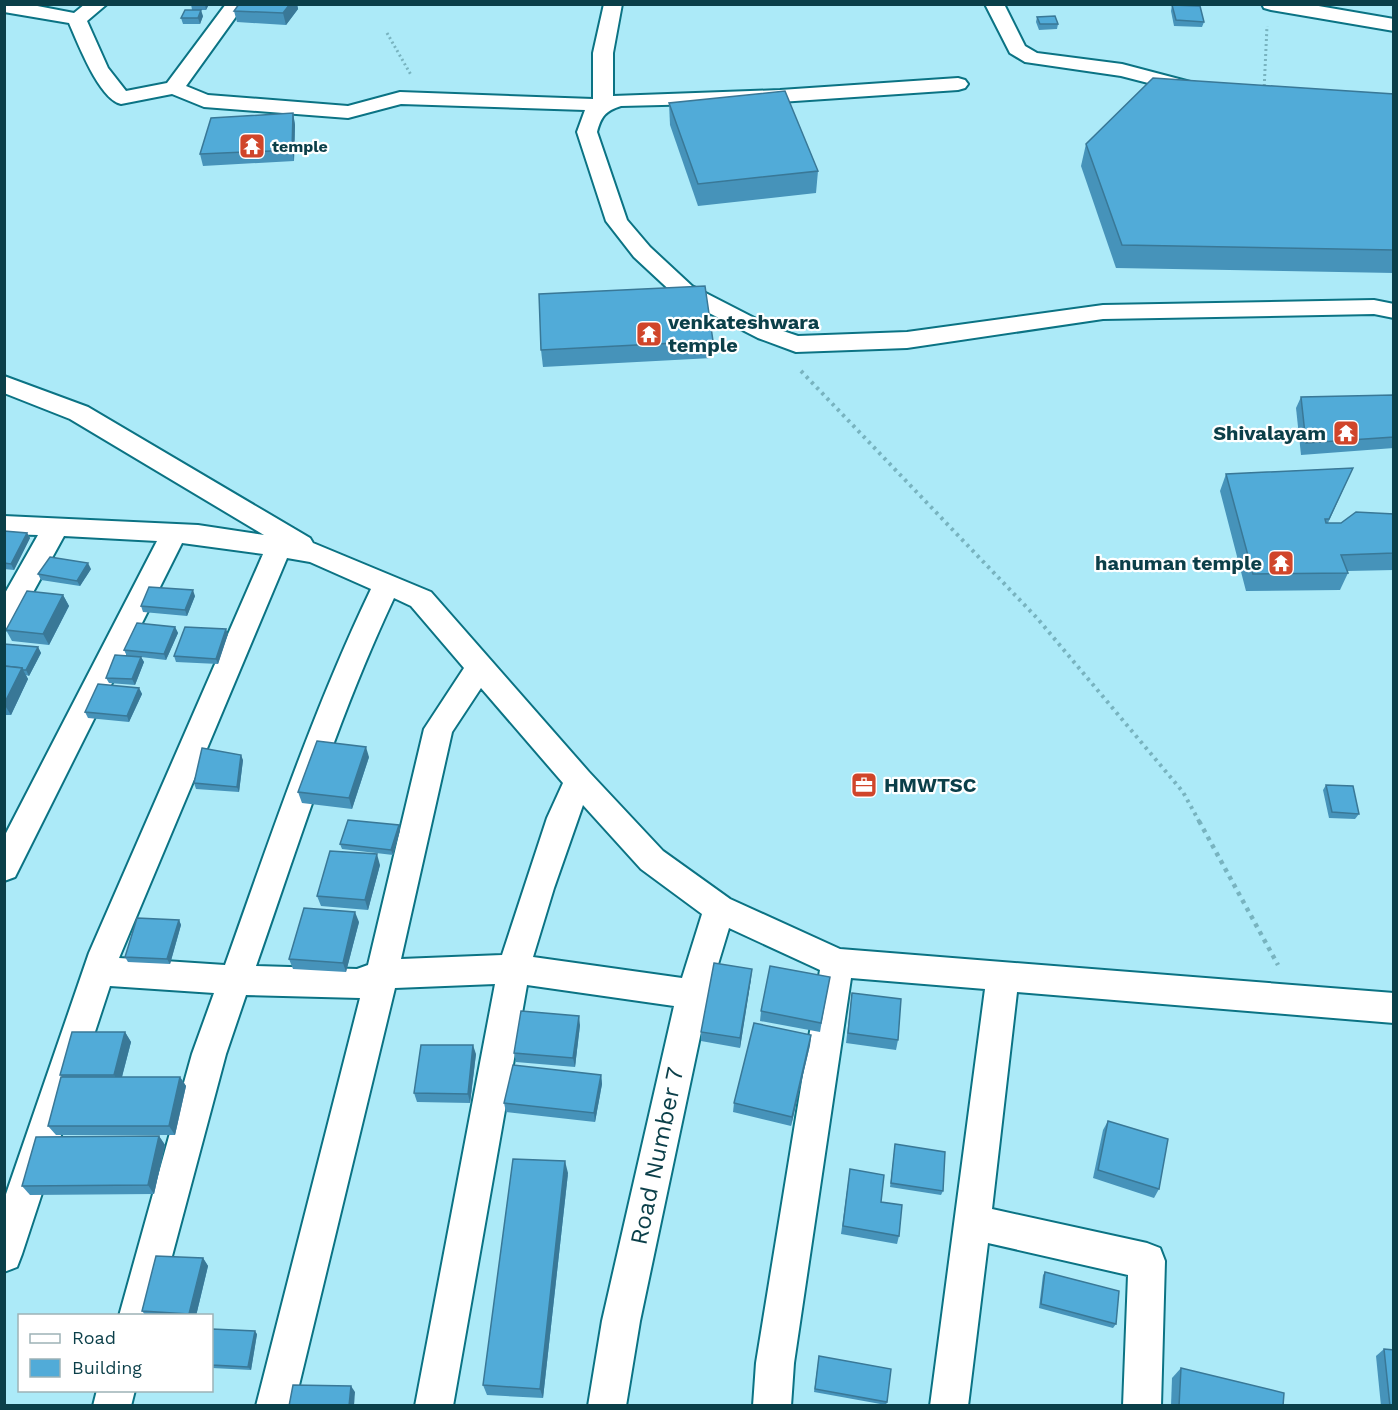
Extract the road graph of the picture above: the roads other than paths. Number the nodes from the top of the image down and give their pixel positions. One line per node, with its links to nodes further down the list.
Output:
1 (98, 4): 8 (street)
2 (236, 4): 11 (street)
3 (613, 4): 13 (street)
4 (994, 4): 12 (street)
5 (4, 6): 6 (street)
6 (38, 8): 8 (street)
7 (1269, 10): 9 (street)
8 (77, 19): 11 (street)
9 (1394, 25)
10 (958, 84): 13 (street)
11 (174, 88): 13 (street)
12 (1210, 93)
13 (603, 105): 14 (street)
14 (1394, 311)
15 (4, 384): 20 (street)
16 (4, 525): 17 (street)
17 (56, 526): 18 (street); 22 (street)
18 (174, 533): 19 (street); 25 (street)
19 (279, 547): 20 (street); 29 (street)
20 (315, 554): 21 (street)
21 (387, 584): 23 (street); 32 (street)
22 (4, 620)
23 (480, 667): 24 (street); 30 (street)
24 (579, 781): 26 (street); 28 (street)
25 (4, 868)
26 (719, 909): 27 (street); 33 (street, Road Number 7)
27 (837, 963): 31 (street); 41 (street)
28 (514, 969): 30 (street); 33 (street); 39 (street)
29 (99, 971): 32 (street); 36 (street)
30 (382, 974): 32 (street); 38 (street)
31 (1003, 977): 34 (street); 35 (street)
32 (235, 980): 37 (street)
33 (693, 994): 40 (street, Road Number 7)
34 (1394, 1008)
35 (972, 1222): 42 (street); 43 (street)
36 (4, 1254)
37 (138, 1314)
38 (275, 1406)
39 (434, 1406)
40 (607, 1406)
41 (772, 1406)
42 (949, 1406)
43 (1142, 1406)

